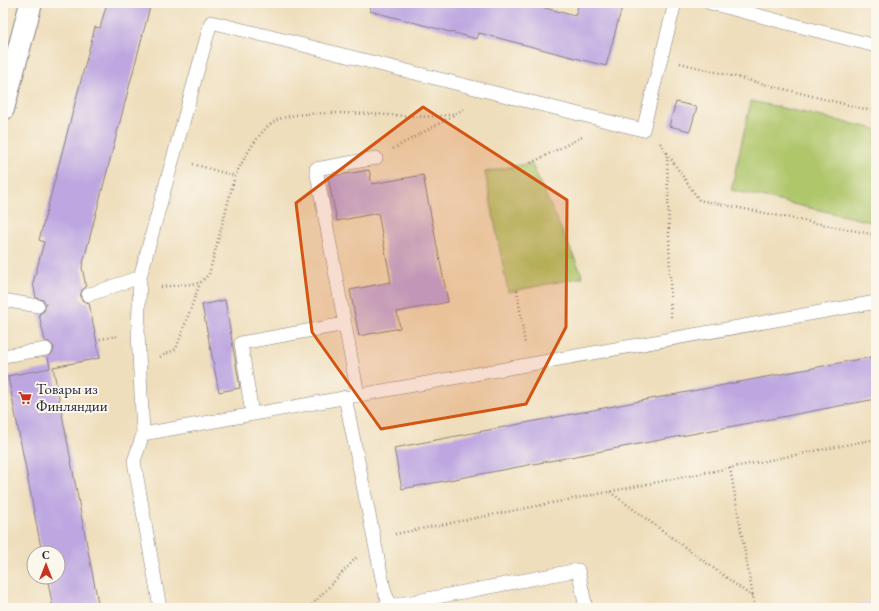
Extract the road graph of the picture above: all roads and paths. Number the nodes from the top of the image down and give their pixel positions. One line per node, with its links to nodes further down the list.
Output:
1 (31, 3): 6 (street)
2 (675, 3): 5 (lane)
3 (710, 3): 4 (lane)
4 (876, 46)
5 (661, 58): 7 (path); 10 (lane)
6 (3, 109)
7 (876, 112)
8 (458, 113): 12 (path)
9 (610, 122): 10 (lane); 13 (lane); 14 (path)
10 (643, 130): 11 (path)
11 (667, 151): 16 (path); 25 (path)
12 (376, 158): 24 (lane)
13 (173, 159): 15 (path); 17 (lane)
14 (531, 164)
15 (235, 176)
16 (876, 235)
17 (140, 277): 20 (lane); 29 (lane)
18 (200, 283): 29 (path)
19 (517, 290): 28 (path)
20 (88, 295)
21 (3, 300): 23 (lane)
22 (876, 302): 25 (lane)
23 (38, 306)
24 (345, 324): 30 (lane); 31 (lane)
25 (672, 339): 28 (lane)
26 (46, 349): 27 (lane)
27 (3, 356)
28 (528, 365): 30 (lane)
29 (140, 368): 32 (lane)
30 (351, 396): 31 (lane); 36 (lane)
31 (252, 414): 32 (lane)
32 (143, 434): 39 (lane)
33 (876, 439): 34 (path)
34 (730, 468): 35 (path); 37 (path)
35 (610, 492): 36 (path); 37 (path)
36 (374, 538): 38 (lane); 40 (path)
37 (754, 598): 42 (path)
38 (385, 607): 41 (lane)
39 (160, 608)
40 (309, 608)
41 (586, 608)
42 (756, 608)

